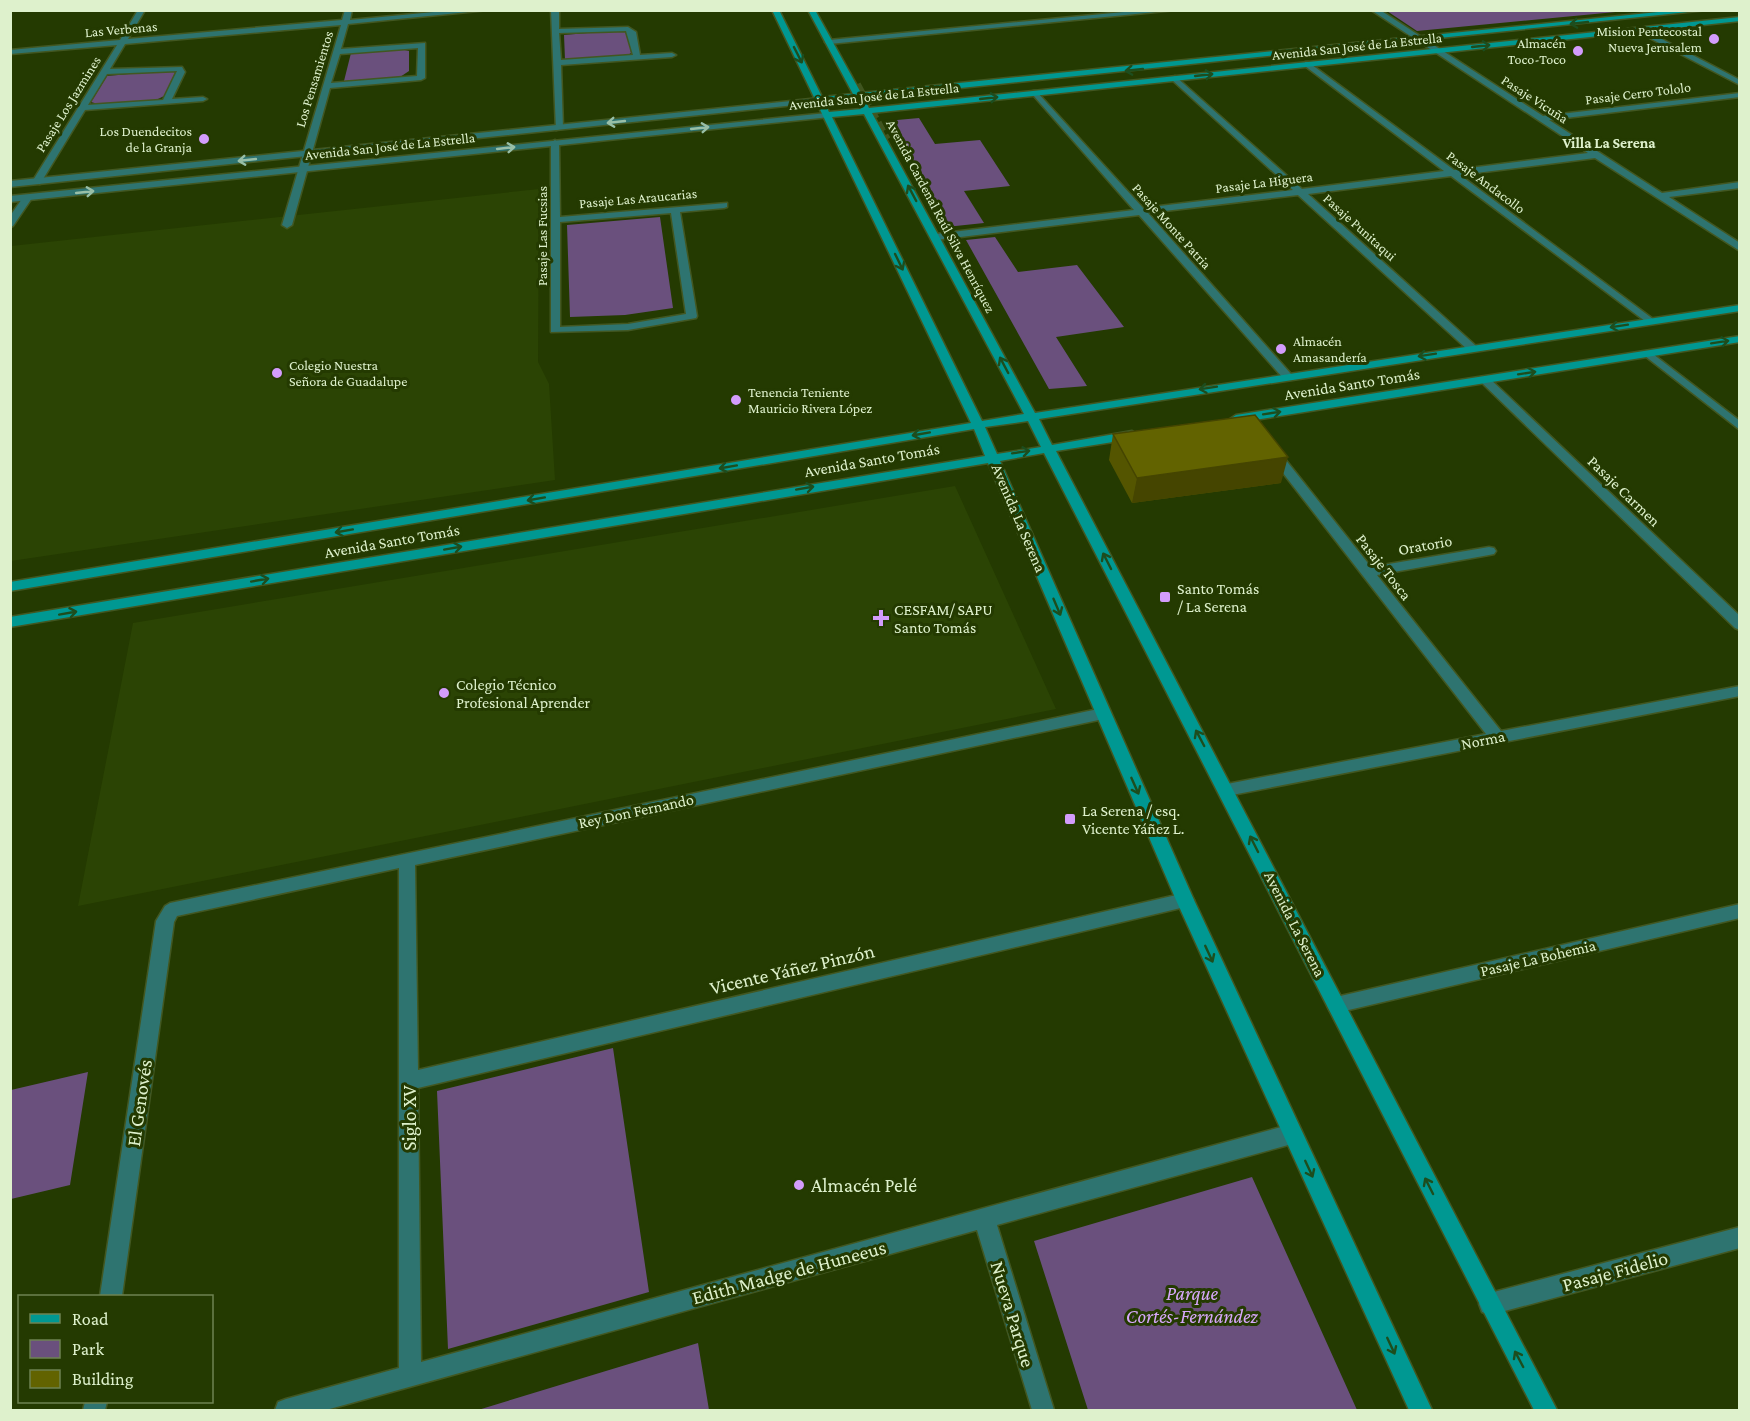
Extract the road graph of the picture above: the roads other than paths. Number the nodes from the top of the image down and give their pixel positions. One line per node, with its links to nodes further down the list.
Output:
1 (142, 10): 17 (street, Pasaje Los Jazmines)
2 (349, 10): 13 (street, Los Pensamientos)
3 (484, 10): 13 (street, Las Verbenas)
4 (555, 10): 15 (street)
5 (775, 10): 34 (main road, one-way to 34)
6 (811, 10): 18 (main road, Avenida Cardenal Raúl Silva Henríquez)
7 (1173, 10): 11 (street)
8 (1374, 10): 16 (street, Pasaje Vicuña)
9 (1704, 10): 10 (main road, Avenida San José de La Estrella)
10 (1676, 12): 16 (main road, Avenida San José de La Estrella, one-way to 16)
11 (1118, 13): 18 (street)
12 (1740, 19): 14 (main road, Avenida San José de La Estrella)
13 (345, 23): 17 (street, Las Verbenas); 21 (street, Los Pensamientos)
14 (1639, 29): 19 (main road, Avenida San José de La Estrella, one-way to 14); 28 (street)
15 (556, 32): 23 (street); 24 (street)
16 (1419, 40): 19 (street, Pasaje Vicuña); 32 (main road, Avenida San José de La Estrella, one-way to 32)
17 (122, 42): 20 (street, Las Verbenas); 26 (street, Pasaje Los Jazmines)
18 (829, 42): 32 (main road, Avenida Cardenal Raúl Silva Henríquez)
19 (1436, 51): 25 (main road, Avenida San José de La Estrella); 39 (street, Pasaje Vicuña)
20 (10, 52)
21 (337, 52): 29 (street, Los Pensamientos); 29 (street)
22 (672, 55): 23 (street)
23 (637, 57): 24 (street)
24 (557, 63): 40 (street)
25 (1308, 64): 27 (main road, Avenida San José de La Estrella, one-way to 25); 45 (street, Pasaje Andacollo)
26 (104, 72): 35 (street); 36 (street, Pasaje Los Jazmines)
27 (1175, 78): 30 (main road, Avenida San José de La Estrella); 49 (street, Pasaje Punitaqui)
28 (1740, 82)
29 (327, 86): 42 (street, Los Pensamientos)
30 (1036, 93): 37 (main road, Avenida San José de La Estrella, one-way to 30); 55 (street, Pasaje Monte Patria)
31 (1740, 95): 39 (street, Pasaje Cerro Tololo)
32 (860, 97): 34 (main road, Avenida San José de La Estrella); 37 (main road, Avenida Cardenal Raúl Silva Henríquez)
33 (203, 99): 35 (street)
34 (820, 100): 38 (main road); 40 (street, Avenida San José de La Estrella, one-way to 40)
35 (166, 102): 36 (street)
36 (82, 108): 46 (street, Pasaje Los Jazmines)
37 (868, 111): 38 (main road, Avenida San José de La Estrella); 59 (main road, Avenida Cardenal Raúl Silva Henríquez, one-way to 37)
38 (827, 115): 41 (street, Avenida San José de La Estrella, one-way to 38); 71 (main road, one-way to 71)
39 (1540, 118): 43 (street, Pasaje Vicuña)
40 (558, 128): 42 (street, Avenida San José de La Estrella)
41 (555, 143): 44 (street, Avenida San José de La Estrella, one-way to 41); 56 (street, Pasaje Las Fucsias)
42 (306, 154): 44 (street, Los Pensamientos); 46 (street, Avenida San José de La Estrella, one-way to 46)
43 (1596, 155): 45 (street, Pasaje La Higuera); 50 (street, Pasaje Vicuña)
44 (302, 169): 51 (street, Avenida San José de La Estrella, one-way to 44); 58 (street, Los Pensamientos)
45 (1451, 173): 49 (street, Pasaje La Higuera); 62 (street, Pasaje Andacollo)
46 (37, 182): 47 (street, Avenida San José de La Estrella)
47 (10, 184)
48 (1740, 185): 50 (street)
49 (1300, 191): 55 (street, Pasaje La Higuera); 64 (street, Pasaje Punitaqui)
50 (1659, 196): 60 (street, Pasaje Vicuña)
51 (27, 198): 52 (street, Avenida San José de La Estrella); 57 (street)
52 (10, 199)
53 (724, 205): 54 (street, Pasaje Las Araucarias)
54 (675, 210): 56 (street, Pasaje Las Araucarias); 56 (street, Pasaje Las Fucsias)
55 (1141, 211): 59 (street, Pasaje La Higuera); 66 (street, Pasaje Monte Patria)
56 (555, 220)
57 (10, 224)
58 (287, 225)
59 (936, 237): 68 (main road, Avenida Cardenal Raúl Silva Henríquez, one-way to 59)
60 (1740, 248)
61 (1740, 308): 62 (main road, Avenida Santo Tomás)
62 (1649, 321): 64 (main road, Avenida Santo Tomás, one-way to 64)
63 (1740, 339): 65 (main road, Avenida Santo Tomás, one-way to 63)
64 (1472, 348): 66 (main road, Avenida Santo Tomás, one-way to 66)
65 (1649, 354): 67 (main road, Avenida Santo Tomás, one-way to 65); 72 (street)
66 (1287, 376): 68 (main road, Avenida Santo Tomás, one-way to 68)
67 (1485, 380): 69 (main road, Avenida Santo Tomás, one-way to 67); 80 (street, Pasaje Carmen)
68 (1031, 416): 71 (main road, Avenida Santo Tomás); 74 (main road, Avenida Cardenal Raúl Silva Henríquez)
69 (1245, 417): 70 (main road, Avenida Santo Tomás); 77 (street, Pasaje Tosca)
70 (1223, 421)
71 (978, 425): 75 (main road); 78 (main road, Avenida Santo Tomás, one-way to 78)
72 (1740, 427)
73 (1145, 433): 74 (main road, Avenida Santo Tomás)
74 (1046, 443): 75 (main road, Avenida Santo Tomás, one-way to 74); 84 (main road, Avenida La Serena, one-way to 74)
75 (990, 451): 79 (main road, Avenida Santo Tomás, one-way to 75); 82 (main road, Avenida La Serena, one-way to 82)
76 (1489, 551): 77 (street, Oratorio)
77 (1367, 572): 83 (street, Pasaje Tosca)
78 (10, 587)
79 (10, 622)
80 (1740, 625)
81 (1740, 691): 83 (street, Norma)
82 (1103, 714): 85 (street, Rey Don Fernando); 86 (main road, Avenida La Serena, one-way to 86)
83 (1497, 738): 84 (street, Norma)
84 (1227, 790): 89 (main road, Avenida La Serena, one-way to 84)
85 (407, 859): 87 (street, Rey Don Fernando); 90 (street, Siglo XV)
86 (1185, 900): 90 (street, Vicente Yáñez Pinzón); 91 (main road, Avenida La Serena, one-way to 91)
87 (171, 911): 94 (street, El Genovés)
88 (1740, 911): 89 (street, Pasaje La Bohemia)
89 (1336, 1005): 95 (main road, Avenida La Serena, one-way to 89)
90 (408, 1081): 96 (street, Siglo XV)
91 (1292, 1134): 92 (street, Edith Madge de Huneeus); 99 (main road, Avenida La Serena, one-way to 99)
92 (984, 1218): 96 (street, Edith Madge de Huneeus); 98 (street, Nueva Parque)
93 (1740, 1237): 95 (street, Pasaje Fidelio)
94 (111, 1295)
95 (1490, 1304): 100 (main road, Avenida La Serena, one-way to 95)
96 (410, 1377): 97 (street, Edith Madge de Huneeus)
97 (295, 1409)
98 (1042, 1410)
99 (1421, 1410)
100 (1546, 1410)

